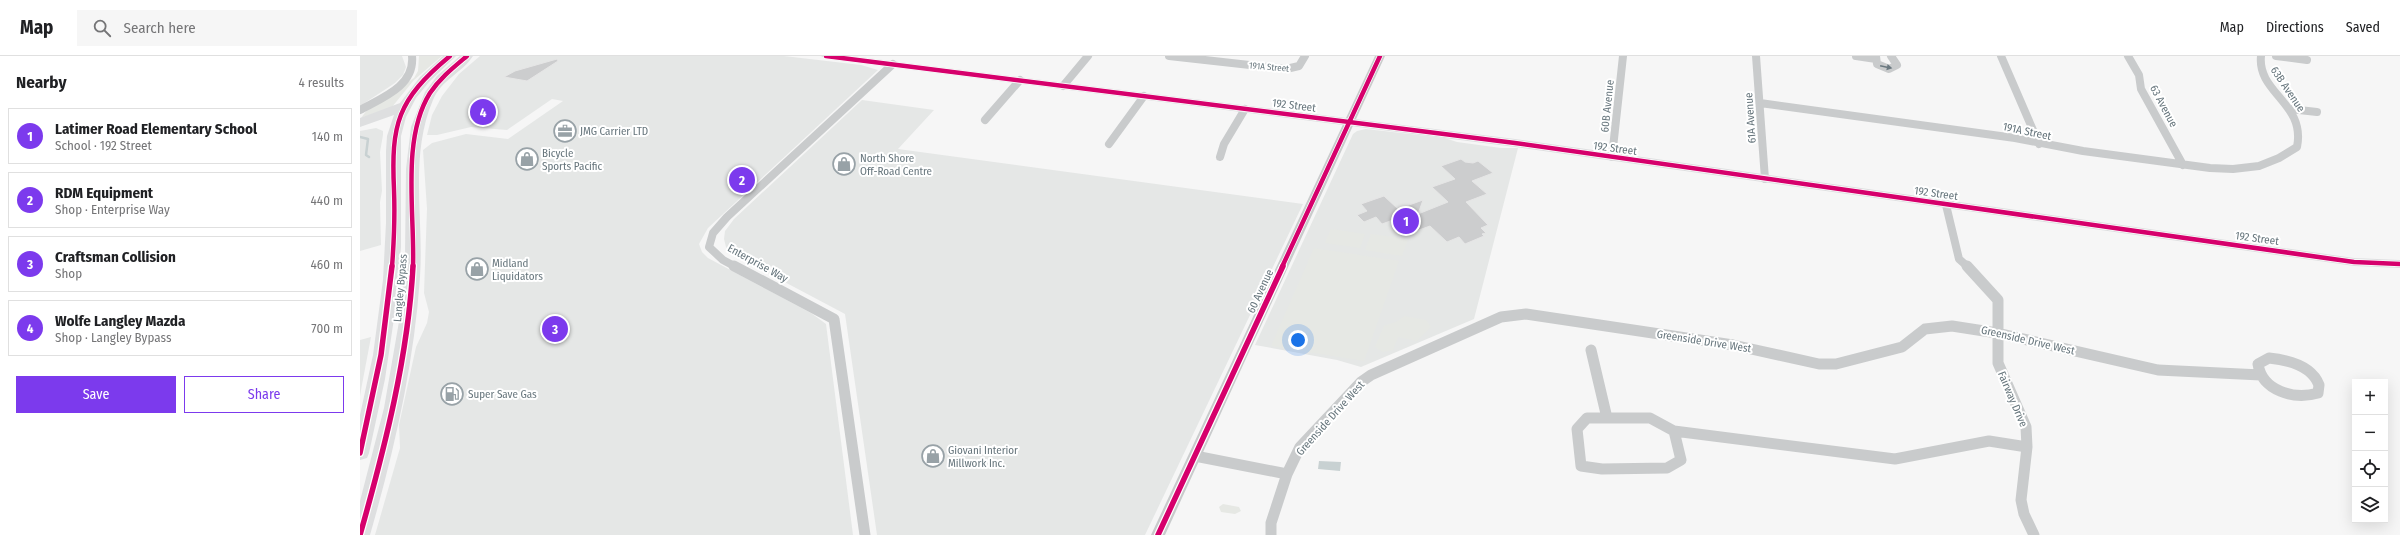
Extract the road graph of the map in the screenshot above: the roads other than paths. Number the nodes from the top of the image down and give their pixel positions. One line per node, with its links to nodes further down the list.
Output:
1 (412, 56): 27 (street)
2 (450, 56): 24 (highway, Langley Bypass)
3 (467, 56): 52 (highway, Langley Bypass)
4 (826, 56): 19 (main road, 192 Street)
5 (1088, 56): 21 (street)
6 (1169, 56): 7 (street, 191A Street)
7 (1305, 56)
8 (1380, 56): 30 (street, 60 Avenue)
9 (1623, 56): 38 (street, 60B Avenue)
10 (1756, 56): 23 (street, 61A Avenue)
11 (1856, 56): 17 (street)
12 (1891, 56): 17 (street, one-way to 12)
13 (2001, 56): 35 (street)
14 (2128, 56): 39 (street, 63 Avenue)
15 (2261, 56): 26 (street, 63B Avenue)
16 (2276, 56): 18 (street, 63B Avenue)
17 (1876, 57)
18 (2307, 60)
19 (893, 64): 20 (main road, 192 Street); 53 (street, Enterprise Way)
20 (1020, 80): 21 (main road, 192 Street); 29 (street)
21 (1063, 86): 22 (main road, 192 Street)
22 (1144, 96): 25 (main road, 192 Street); 34 (street)
23 (1760, 103): 35 (street, 191A Street); 40 (street, 61A Avenue)
24 (405, 106): 31 (highway); 33 (highway, Langley Bypass)
25 (1245, 108): 30 (main road, 192 Street); 37 (street)
26 (2290, 109): 28 (street); 36 (street, 63B Avenue)
27 (360, 110)
28 (2317, 112)
29 (985, 120)
30 (1350, 122): 38 (main road, 192 Street); 50 (street, 60 Avenue)
31 (360, 123)
32 (360, 128): 33 (highway)
33 (396, 129): 49 (highway, Langley Bypass)
34 (1109, 144)
35 (2039, 144): 39 (street, 191A Street)
36 (2288, 154): 39 (street, 191A Street)
37 (1220, 157)
38 (1612, 157): 40 (main road, 192 Street)
39 (2183, 165)
40 (1765, 179): 41 (main road, 192 Street)
41 (1946, 205): 42 (main road, 192 Street); 43 (street, Fairway Drive)
42 (2400, 264)
43 (1997, 333): 45 (street, Greenside Drive West); 48 (street, Fairway Drive); 51 (street, Greenside Drive West)
44 (1591, 350): 46 (street)
45 (2261, 375): 45 (street)
46 (1607, 418): 47 (street); 47 (street)
47 (1674, 431): 48 (street)
48 (2027, 447): 56 (street, Fairway Drive)
49 (360, 453)
50 (1195, 456): 51 (street); 54 (street, 60 Avenue)
51 (1287, 474): 55 (street, Greenside Drive West)
52 (360, 535)
53 (864, 535)
54 (1158, 535)
55 (1271, 535)
56 (2034, 535)

